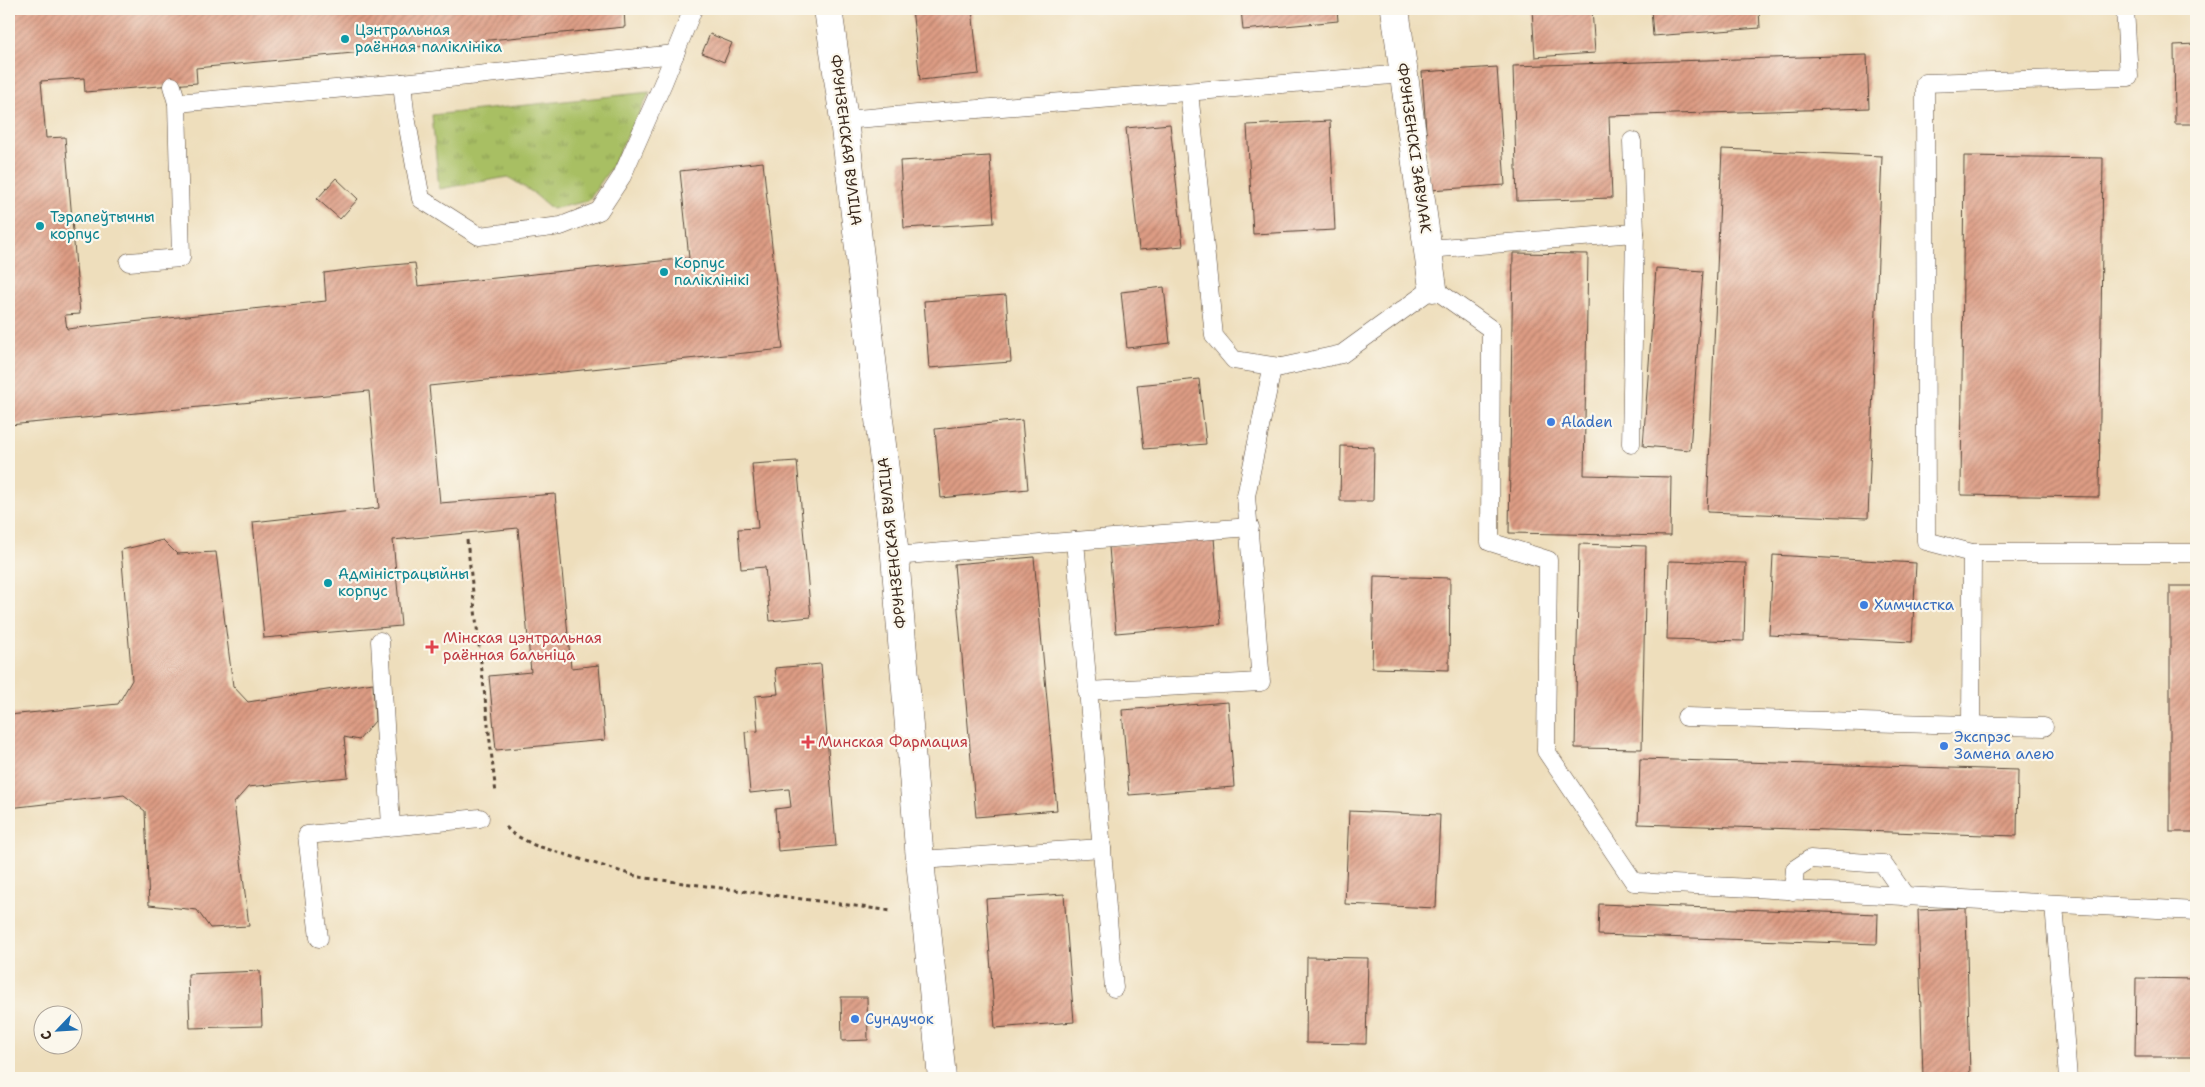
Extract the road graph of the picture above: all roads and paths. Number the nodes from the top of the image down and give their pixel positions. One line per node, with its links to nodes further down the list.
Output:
1 (693, 9): 5 (lane)
2 (828, 9): 11 (street, ФРУНЗЕНСКАЯ ВУЛІЦА)
3 (1395, 9): 6 (street, ФРУНЗЕНСКІ ЗАВУЛАК)
4 (2125, 9): 22 (lane)
5 (676, 54): 7 (lane); 7 (lane)
6 (1404, 74): 9 (lane); 14 (street, ФРУНЗЕНСКІ ЗАВУЛАК)
7 (402, 82): 10 (lane)
8 (172, 86): 10 (lane)
9 (1189, 92): 11 (lane); 17 (lane)
10 (177, 103): 15 (lane)
11 (844, 120): 24 (street, ФРУНЗЕНСКАЯ ВУЛІЦА)
12 (1632, 141): 13 (lane)
13 (1635, 233): 14 (lane); 18 (lane)
14 (1428, 249): 16 (street, ФРУНЗЕНСКІ ЗАВУЛАК)
15 (129, 262)
16 (1433, 288): 17 (lane); 36 (lane)
17 (1279, 367): 19 (lane)
18 (1631, 444)
19 (1250, 527): 21 (lane); 26 (lane)
20 (467, 540): 30 (path)
21 (1075, 541): 24 (lane); 26 (lane)
22 (1972, 553): 23 (lane); 28 (lane)
23 (2196, 553)
24 (895, 556): 35 (street, ФРУНЗЕНСКАЯ ВУЛІЦА)
25 (380, 641): 33 (lane)
26 (1087, 691): 34 (lane)
27 (1686, 718): 28 (lane)
28 (1971, 725): 29 (lane)
29 (2044, 727)
30 (496, 800)
31 (480, 818): 33 (lane)
32 (503, 824): 39 (path)
33 (391, 826): 41 (lane)
34 (1102, 848): 35 (lane); 42 (lane)
35 (920, 860): 43 (street, ФРУНЗЕНСКАЯ ВУЛІЦА)
36 (1793, 891): 37 (lane); 37 (lane)
37 (1906, 897): 38 (lane)
38 (2054, 905): 40 (lane); 44 (lane)
39 (893, 911)
40 (2196, 911)
41 (319, 938)
42 (1114, 988)
43 (942, 1078)
44 (2068, 1078)

